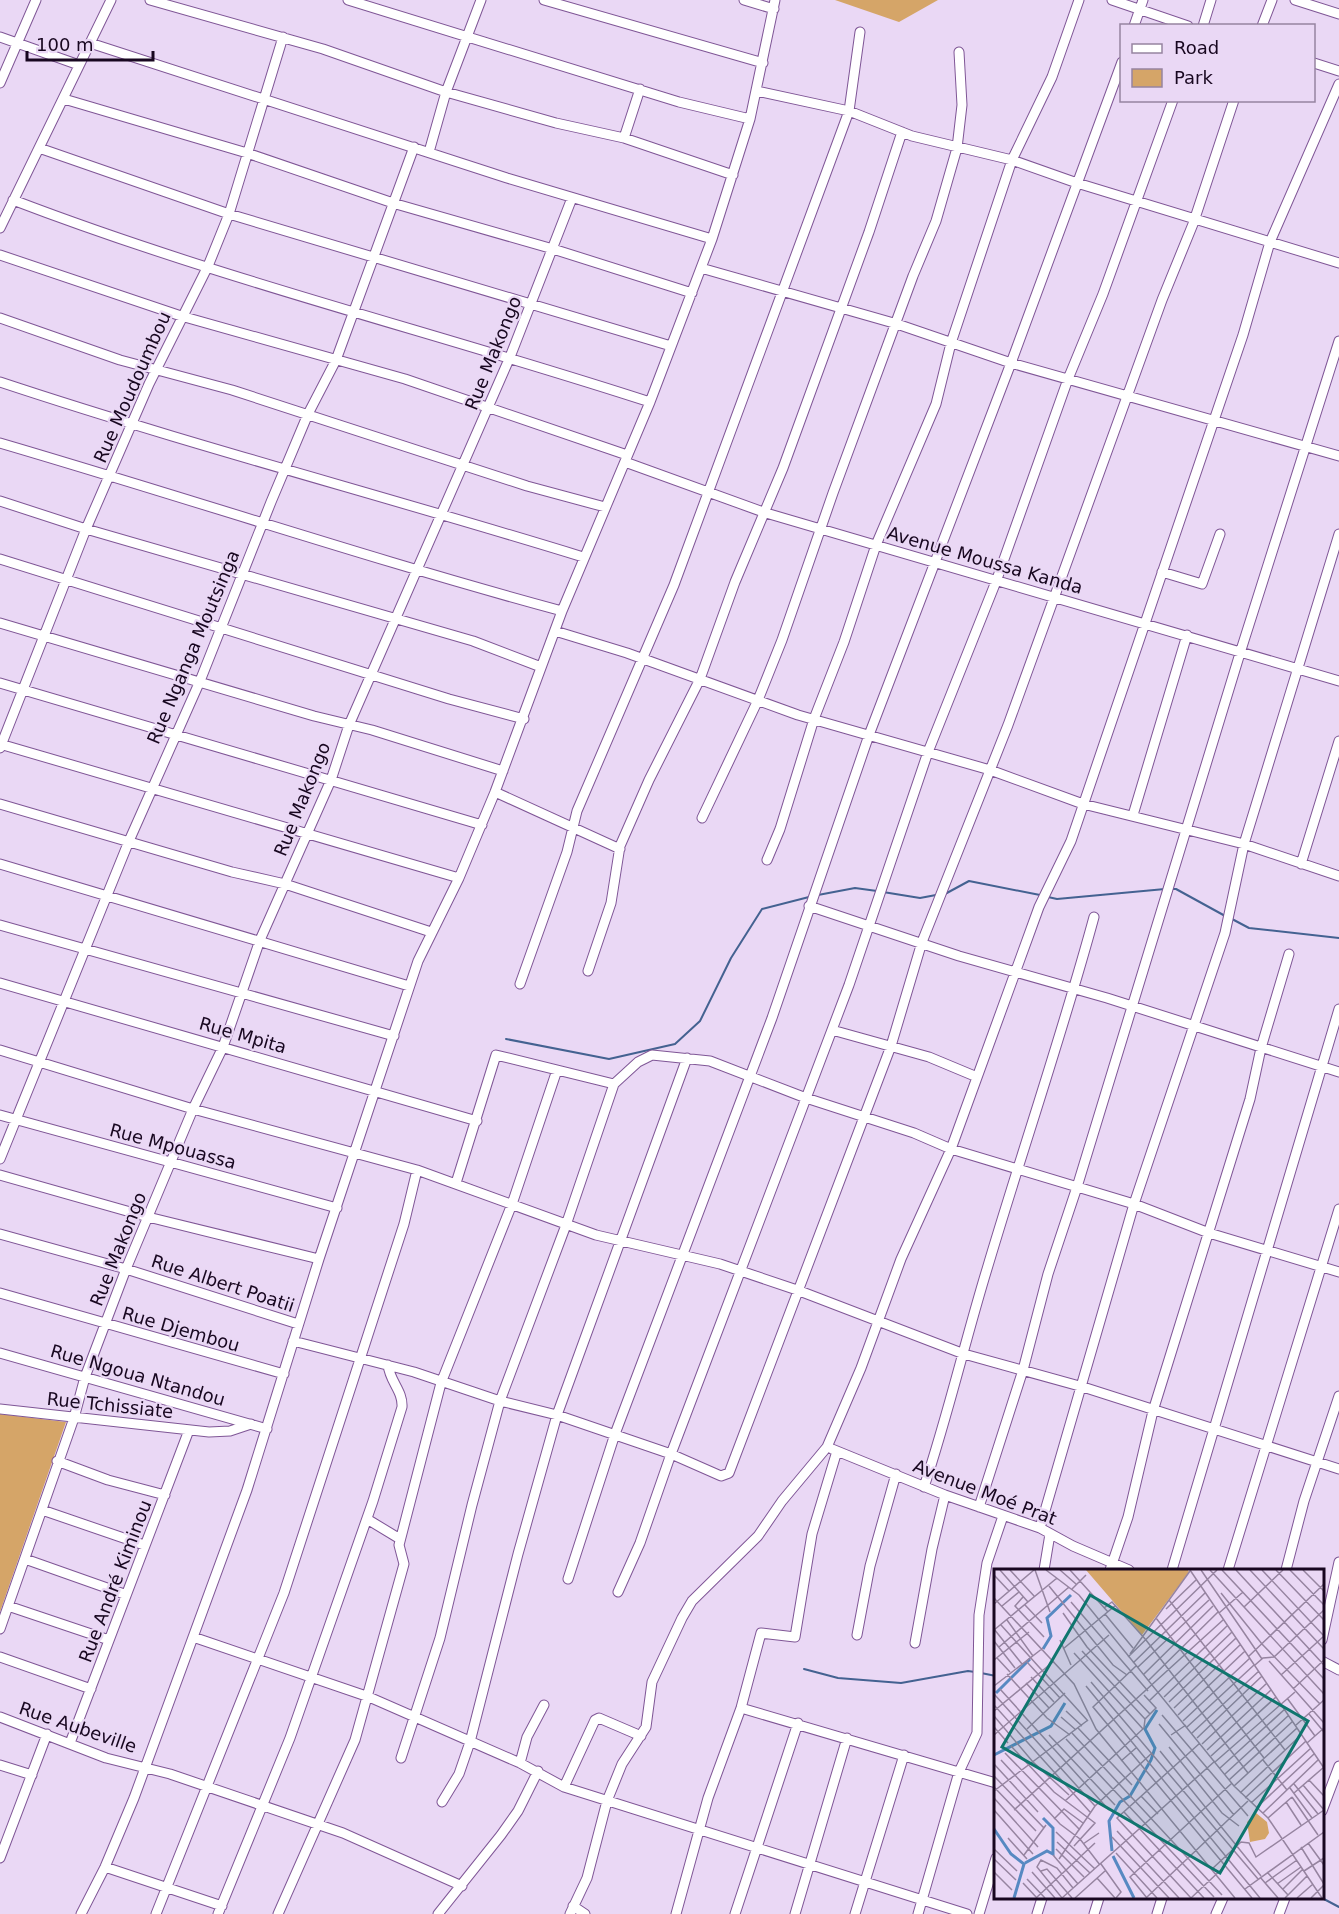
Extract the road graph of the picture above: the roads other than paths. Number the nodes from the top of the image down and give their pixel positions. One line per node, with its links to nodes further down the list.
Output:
1 (36, 0): 24 (street)
2 (111, 0): 25 (street)
3 (150, 0): 23 (street)
4 (348, 0): 21 (street)
5 (481, 0): 21 (street)
6 (544, 0): 27 (street)
7 (744, 0): 14 (street)
8 (1079, 0): 50 (street)
9 (1112, 0): 13 (street)
10 (1211, 0): 18 (street)
11 (1272, 0): 19 (street)
12 (1295, 0): 15 (street)
13 (1142, 4): 16 (street); 17 (street)
14 (774, 5): 27 (street)
15 (1339, 14)
16 (1135, 24)
17 (1184, 24)
18 (1204, 24)
19 (1263, 24)
20 (861, 32): 41 (street)
21 (466, 35): 34 (street); 36 (street)
22 (0, 37): 24 (street)
23 (282, 37): 36 (street); 37 (street, Rue Moudoumbou)
24 (17, 43): 29 (street); 32 (street)
25 (90, 44): 29 (street); 37 (street)
26 (959, 52): 47 (street)
27 (763, 63): 35 (street)
28 (1315, 63): 31 (street)
29 (79, 65): 38 (street)
30 (1120, 67): 52 (street)
31 (1339, 71)
32 (0, 83)
33 (1339, 84): 61 (street)
34 (640, 89): 42 (street); 44 (street)
35 (757, 91): 41 (street); 42 (street)
36 (446, 92): 44 (street); 48 (street)
37 (266, 98): 45 (street); 49 (street, Rue Moudoumbou)
38 (64, 99): 46 (street); 49 (street)
39 (1172, 102): 55 (street)
40 (1233, 102): 58 (street)
41 (849, 111): 43 (street); 69 (street)
42 (750, 119): 51 (street)
43 (902, 132): 47 (street); 71 (street)
44 (624, 138): 51 (street)
45 (414, 147): 48 (street); 56 (street, Rue Nganga Moutsinga)
46 (39, 148): 54 (street); 57 (street)
47 (957, 148): 50 (street); 75 (street)
48 (429, 152): 53 (street)
49 (247, 153): 56 (street); 57 (street, Rue Moudoumbou)
50 (1012, 160): 52 (street); 77 (street)
51 (733, 175): 60 (street)
52 (1077, 183): 55 (street); 81 (street)
53 (572, 198): 60 (street); 62 (street, Rue Makongo)
54 (13, 200): 59 (street); 66 (street)
55 (1136, 200): 58 (street); 83 (street)
56 (396, 204): 62 (street); 64 (street, Rue Nganga Moutsinga)
57 (229, 214): 64 (street); 66 (street, Rue Moudoumbou)
58 (1195, 217): 61 (street); 85 (street)
59 (0, 228)
60 (712, 239): 67 (street)
61 (1270, 243): 65 (street); 89 (street)
62 (553, 249): 68 (street); 70 (street, Rue Makongo)
63 (0, 255): 73 (street, Avenue Moussa Kanda)
64 (375, 256): 70 (street); 72 (street, Rue Nganga Moutsinga)
65 (1339, 263)
66 (208, 266): 72 (street); 73 (street, Rue Moudoumbou)
67 (701, 268): 68 (street); 69 (street)
68 (692, 293): 78 (street)
69 (783, 293): 71 (street); 98 (street)
70 (531, 303): 78 (street); 79 (street, Rue Makongo)
71 (841, 306): 75 (street); 102 (street)
72 (354, 314): 79 (street); 80 (street, Rue Nganga Moutsinga)
73 (181, 316): 80 (street, Avenue Moussa Kanda); 82 (street, Rue Moudoumbou)
74 (0, 318): 82 (street)
75 (897, 324): 77 (street); 104 (street)
76 (1339, 341): 92 (street)
77 (951, 343): 81 (street); 108 (street)
78 (671, 346): 86 (street)
79 (510, 357): 86 (street); 87 (street, Rue Makongo)
80 (336, 360): 87 (street, Avenue Moussa Kanda); 88 (street, Rue Nganga Moutsinga)
81 (1011, 363): 83 (street); 111 (street)
82 (156, 369): 88 (street); 90 (street, Rue Moudoumbou)
83 (1068, 379): 85 (street); 115 (street)
84 (0, 382): 90 (street)
85 (1129, 396): 89 (street); 117 (street)
86 (650, 402): 94 (street)
87 (488, 409): 94 (street, Avenue Moussa Kanda); 95 (street, Rue Makongo)
88 (308, 414): 95 (street); 96 (street, Rue Nganga Moutsinga)
89 (1214, 420): 92 (street); 113 (street)
90 (132, 422): 96 (street); 97 (street, Rue Moudoumbou)
91 (0, 443): 97 (street)
92 (1306, 446): 93 (street); 126 (street)
93 (1339, 456)
94 (626, 459): 98 (street, Avenue Moussa Kanda); 100 (street)
95 (463, 466): 100 (street); 101 (street, Rue Makongo)
96 (285, 468): 101 (street); 103 (street, Rue Nganga Moutsinga)
97 (111, 477): 103 (street); 105 (street, Rue Moudoumbou)
98 (710, 490): 102 (street, Avenue Moussa Kanda); 127 (street)
99 (0, 501): 105 (street)
100 (605, 507): 109 (street)
101 (443, 513): 109 (street); 112 (street, Rue Makongo)
102 (766, 513): 104 (street, Avenue Moussa Kanda); 131 (street)
103 (263, 521): 112 (street); 114 (street, Rue Nganga Moutsinga)
104 (823, 528): 108 (street, Avenue Moussa Kanda); 136 (street)
105 (86, 529): 114 (street); 116 (street, Rue Moudoumbou)
106 (1220, 534): 113 (street)
107 (1339, 534): 129 (street)
108 (876, 545): 111 (street, Avenue Moussa Kanda); 138 (street)
109 (583, 557): 118 (street)
110 (0, 559): 116 (street)
111 (933, 561): 115 (street, Avenue Moussa Kanda); 141 (street)
112 (415, 571): 118 (street); 119 (street, Rue Makongo)
113 (1162, 572): 121 (street)
114 (242, 575): 119 (street); 122 (street, Rue Nganga Moutsinga)
115 (998, 579): 117 (street, Avenue Moussa Kanda); 144 (street)
116 (66, 580): 122 (street); 125 (street, Rue Moudoumbou)
117 (1055, 596): 121 (street, Avenue Moussa Kanda); 146 (street)
118 (562, 611): 123 (street)
119 (395, 619): 128 (street); 130 (street, Rue Makongo)
120 (0, 623): 125 (street)
121 (1144, 625): 124 (street, Avenue Moussa Kanda); 151 (street)
122 (219, 628): 130 (street); 132 (street, Rue Nganga Moutsinga)
123 (555, 631): 127 (street); 128 (street)
124 (1187, 635): 126 (street, Avenue Moussa Kanda); 152 (street)
125 (44, 636): 132 (street); 135 (street, Rue Moudoumbou)
126 (1241, 650): 129 (street, Avenue Moussa Kanda); 156 (street)
127 (643, 659): 131 (street); 155 (street)
128 (541, 667): 137 (street)
129 (1297, 668): 133 (street, Avenue Moussa Kanda); 159 (street)
130 (373, 673): 137 (street); 139 (street, Rue Makongo)
131 (700, 679): 136 (street); 160 (street)
132 (200, 681): 139 (street); 140 (street, Rue Nganga Moutsinga)
133 (1339, 681)
134 (0, 683): 135 (street)
135 (24, 691): 140 (street); 143 (street, Rue Moudoumbou)
136 (758, 700): 138 (street); 153 (street)
137 (524, 719): 145 (street)
138 (814, 719): 141 (street); 161 (street)
139 (349, 725): 145 (street); 147 (street, Rue Makongo)
140 (175, 735): 147 (street); 148 (street, Rue Nganga Moutsinga)
141 (869, 735): 144 (street); 168 (street)
142 (1339, 741): 163 (street)
143 (0, 746): 148 (street)
144 (928, 752): 146 (street); 171 (street)
145 (503, 771): 149 (street)
146 (990, 771): 151 (street); 174 (street)
147 (331, 780): 154 (street); 157 (street, Rue Makongo)
148 (151, 789): 157 (street); 158 (street, Rue Nganga Moutsinga)
149 (495, 792): 154 (street); 155 (street)
150 (0, 804): 158 (street)
151 (1083, 804): 152 (street); 178 (street)
152 (1133, 815): 156 (street)
153 (702, 818)
154 (482, 825): 165 (street)
155 (574, 826): 160 (street); 180 (street)
156 (1188, 829): 159 (street); 185 (street)
157 (305, 833): 165 (street); 166 (street, Rue Makongo)
158 (129, 841): 166 (street); 167 (street, Rue Nganga Moutsinga)
159 (1244, 844): 163 (street); 187 (street)
160 (620, 849): 177 (street)
161 (767, 860)
162 (0, 864): 167 (street)
163 (1301, 864): 164 (street)
164 (1339, 876)
165 (459, 878): 172 (street)
166 (285, 884): 172 (street); 173 (street, Rue Makongo)
167 (108, 896): 173 (street); 175 (street, Rue Nganga Moutsinga)
168 (809, 906): 171 (street); 199 (street)
169 (1094, 917): 182 (street)
170 (0, 925): 175 (street)
171 (867, 925): 174 (street); 188 (street)
172 (431, 932): 181 (street)
173 (260, 940): 181 (street); 183 (street, Rue Makongo)
174 (922, 942): 178 (street); 190 (street)
175 (85, 948): 183 (street); 184 (street, Rue Nganga Moutsinga)
176 (1289, 954): 192 (street)
177 (588, 971)
178 (1017, 973): 182 (street); 200 (street)
179 (0, 983): 184 (street, Rue Mpita)
180 (520, 984)
181 (409, 986): 189 (street)
182 (1075, 988): 185 (street); 214 (street)
183 (242, 993): 189 (street); 191 (street, Rue Makongo)
184 (65, 1002): 191 (street, Rue Mpita); 195 (street, Rue Nganga Moutsinga)
185 (1132, 1006): 187 (street); 217 (street)
186 (1339, 1009): 196 (street)
187 (1193, 1025): 192 (street); 219 (street)
188 (832, 1030): 190 (street); 203 (street)
189 (394, 1036): 202 (street)
190 (891, 1046): 200 (street); 206 (street)
191 (223, 1047): 202 (street, Rue Mpita); 204 (street, Rue Makongo)
192 (1262, 1048): 196 (street); 224 (street)
193 (0, 1050): 195 (street)
194 (687, 1058): 199 (street); 201 (street); 226 (street)
195 (42, 1062): 204 (street); 207 (street, Rue Nganga Moutsinga)
196 (1320, 1067): 198 (street); 227 (street)
197 (557, 1070): 201 (street); 208 (street); 218 (street)
198 (1339, 1072)
199 (749, 1075): 203 (street); 228 (street)
200 (977, 1077): 209 (street)
201 (614, 1084): 223 (street)
202 (377, 1091): 208 (street, Rue Mpita); 210 (street)
203 (806, 1098): 206 (street); 232 (street)
204 (193, 1109): 210 (street); 212 (street, Rue Makongo)
205 (0, 1115): 207 (street, Rue Mpouassa)
206 (863, 1116): 209 (street); 234 (street)
207 (16, 1119): 211 (street, Rue Nganga Moutsinga); 212 (street, Rue Mpouassa)
208 (477, 1121): 216 (street)
209 (951, 1149): 214 (street); 236 (street)
210 (355, 1154): 213 (street); 220 (street)
211 (0, 1159)
212 (172, 1163): 220 (street, Rue Mpouassa); 222 (street, Rue Makongo)
213 (417, 1170): 216 (street); 242 (street)
214 (1018, 1170): 217 (street); 241 (street)
215 (0, 1175): 222 (street)
216 (456, 1183): 218 (street)
217 (1077, 1187): 219 (street); 244 (street)
218 (512, 1204): 223 (street); 247 (street)
219 (1134, 1204): 224 (street); 248 (street)
220 (337, 1208): 229 (street)
221 (1339, 1209): 230 (street)
222 (148, 1217): 229 (street); 231 (street, Rue Makongo)
223 (566, 1225): 226 (street); 250 (street)
224 (1209, 1233): 227 (street); 252 (street)
225 (0, 1234): 231 (street, Rue Albert Poatii)
226 (622, 1242): 228 (street); 253 (street)
227 (1268, 1251): 230 (street); 257 (street)
228 (682, 1256): 232 (street); 259 (street)
229 (319, 1259): 238 (street)
230 (1321, 1267): 233 (street); 260 (street)
231 (126, 1269): 237 (street, Rue Makongo); 238 (street, Rue Albert Poatii)
232 (741, 1271): 234 (street); 263 (street)
233 (1339, 1272)
234 (797, 1290): 236 (street); 263 (street)
235 (0, 1293): 237 (street, Rue Djembou)
236 (877, 1322): 241 (street); 261 (street)
237 (105, 1324): 245 (street, Rue Djembou); 246 (street, Rue Makongo)
238 (298, 1324): 239 (street)
239 (293, 1341): 242 (street); 245 (street)
240 (0, 1353): 246 (street, Rue Ngoua Ntandou)
241 (964, 1354): 244 (street); 268 (street)
242 (360, 1358): 243 (street); 297 (street)
243 (388, 1365): 247 (street); 274 (street)
244 (1023, 1370): 248 (street); 271 (street)
245 (284, 1374): 256 (street)
246 (85, 1377): 254 (street, Rue Makongo); 255 (street, Rue Ngoua Ntandou)
247 (441, 1383): 250 (street); 277 (street)
248 (1083, 1387): 252 (street); 275 (street)
249 (1339, 1396): 265 (street)
250 (500, 1401): 253 (street); 306 (street)
251 (0, 1409): 254 (street, Rue Tchissiate)
252 (1153, 1411): 257 (street); 281 (street)
253 (557, 1415): 259 (street); 311 (street)
254 (74, 1418): 258 (street, Rue Tchissiate); 264 (street, Rue Makongo)
255 (251, 1424): 256 (street, Rue Ngoua Ntandou); 258 (street, Rue Tchissiate)
256 (267, 1429): 293 (street)
257 (1212, 1429): 260 (street); 283 (street)
258 (189, 1430): 269 (street, Rue André Kiminou)
259 (615, 1434): 263 (street); 286 (street)
260 (1266, 1446): 265 (street); 284 (street)
261 (827, 1447): 262 (street, Avenue Moé Prat); 309 (street)
262 (837, 1451): 267 (street, Avenue Moé Prat); 304 (street)
263 (671, 1454): 287 (street)
264 (57, 1461): 269 (street); 272 (street, Rue Makongo)
265 (1318, 1463): 266 (street); 285 (street)
266 (1339, 1469)
267 (896, 1474): 268 (street, Avenue Moé Prat); 291 (street)
268 (924, 1487): 270 (street, Avenue Moé Prat)
269 (165, 1495): 278 (street, Rue André Kiminou)
270 (945, 1495): 271 (street, Avenue Moé Prat); 295 (street)
271 (979, 1507): 273 (street, Avenue Moé Prat)
272 (42, 1510): 278 (street); 279 (street, Rue Makongo)
273 (1004, 1516): 275 (street, Avenue Moé Prat); 320 (street)
274 (367, 1519): 277 (street); 300 (street)
275 (1040, 1528): 276 (street, Avenue Moé Prat)
276 (1050, 1534): 281 (street, Avenue Moé Prat); 282 (street)
277 (400, 1539): 302 (street)
278 (144, 1545): 288 (street, Rue André Kiminou)
279 (25, 1559): 288 (street); 289 (street, Rue Makongo)
280 (1339, 1562): 292 (street)
281 (1111, 1567)
282 (1044, 1569)
283 (1172, 1569)
284 (1228, 1569)
285 (1286, 1569)
286 (568, 1578)
287 (618, 1592)
288 (124, 1594): 294 (street, Rue André Kiminou)
289 (8, 1606): 290 (street, Rue Makongo); 294 (street)
290 (0, 1629)
291 (857, 1635)
292 (1324, 1635)
293 (193, 1637): 297 (street); 317 (street)
294 (109, 1640): 301 (street, Rue André Kiminou)
295 (915, 1643)
296 (0, 1657): 301 (street)
297 (259, 1659): 300 (street); 323 (street)
298 (1324, 1662): 299 (street)
299 (1339, 1670)
300 (312, 1676): 302 (street); 327 (street)
301 (91, 1689): 312 (street, Rue André Kiminou)
302 (369, 1697): 306 (street); 329 (street)
303 (544, 1705): 315 (street)
304 (741, 1708): 307 (street); 331 (street)
305 (0, 1717): 308 (street, Rue Aubeville)
306 (416, 1718): 311 (street); 314 (street)
307 (798, 1723): 310 (street); 333 (street)
308 (47, 1734): 312 (street, Rue Aubeville); 321 (street)
309 (641, 1736): 324 (street); 325 (street)
310 (847, 1738): 313 (street); 335 (street)
311 (470, 1742): 315 (street); 326 (street)
312 (70, 1743): 317 (street, Rue Aubeville)
313 (904, 1755): 320 (street); 338 (street)
314 (401, 1758)
315 (520, 1762): 319 (street)
316 (0, 1765): 321 (street)
317 (145, 1766): 323 (street, Rue Aubeville); 337 (street)
318 (1339, 1766): 328 (street)
319 (538, 1772): 324 (street); 339 (street)
320 (960, 1772): 322 (street); 346 (street)
321 (32, 1775): 332 (street)
322 (994, 1782)
323 (208, 1786): 327 (street, Rue Aubeville); 340 (street)
324 (564, 1786): 325 (street)
325 (607, 1801): 331 (street); 348 (street)
326 (442, 1802)
327 (263, 1805): 329 (street, Rue Aubeville); 347 (street)
328 (1324, 1808)
329 (318, 1824): 339 (street, Rue Aubeville); 351 (street)
330 (0, 1829): 332 (street)
331 (702, 1829): 333 (street); 354 (street)
332 (10, 1833): 334 (street)
333 (755, 1846): 335 (street); 355 (street)
334 (0, 1858)
335 (811, 1864): 338 (street); 356 (street)
336 (994, 1865): 360 (street)
337 (105, 1867): 340 (street); 349 (street)
338 (864, 1883): 346 (street); 357 (street)
339 (462, 1886): 352 (street)
340 (167, 1888): 347 (street); 350 (street)
341 (1042, 1899): 361 (street)
342 (1099, 1899): 362 (street)
343 (1162, 1899): 363 (street)
344 (1223, 1899): 364 (street)
345 (1285, 1899): 365 (street)
346 (922, 1901): 358 (street); 359 (street)
347 (220, 1910)
348 (572, 1910): 353 (street)
349 (81, 1914)
350 (156, 1914)
351 (278, 1914)
352 (438, 1914)
353 (585, 1914)
354 (676, 1914)
355 (735, 1914)
356 (795, 1914)
357 (855, 1914)
358 (918, 1914)
359 (967, 1914)
360 (979, 1914)
361 (1037, 1914)
362 (1094, 1914)
363 (1157, 1914)
364 (1216, 1914)
365 (1279, 1914)

